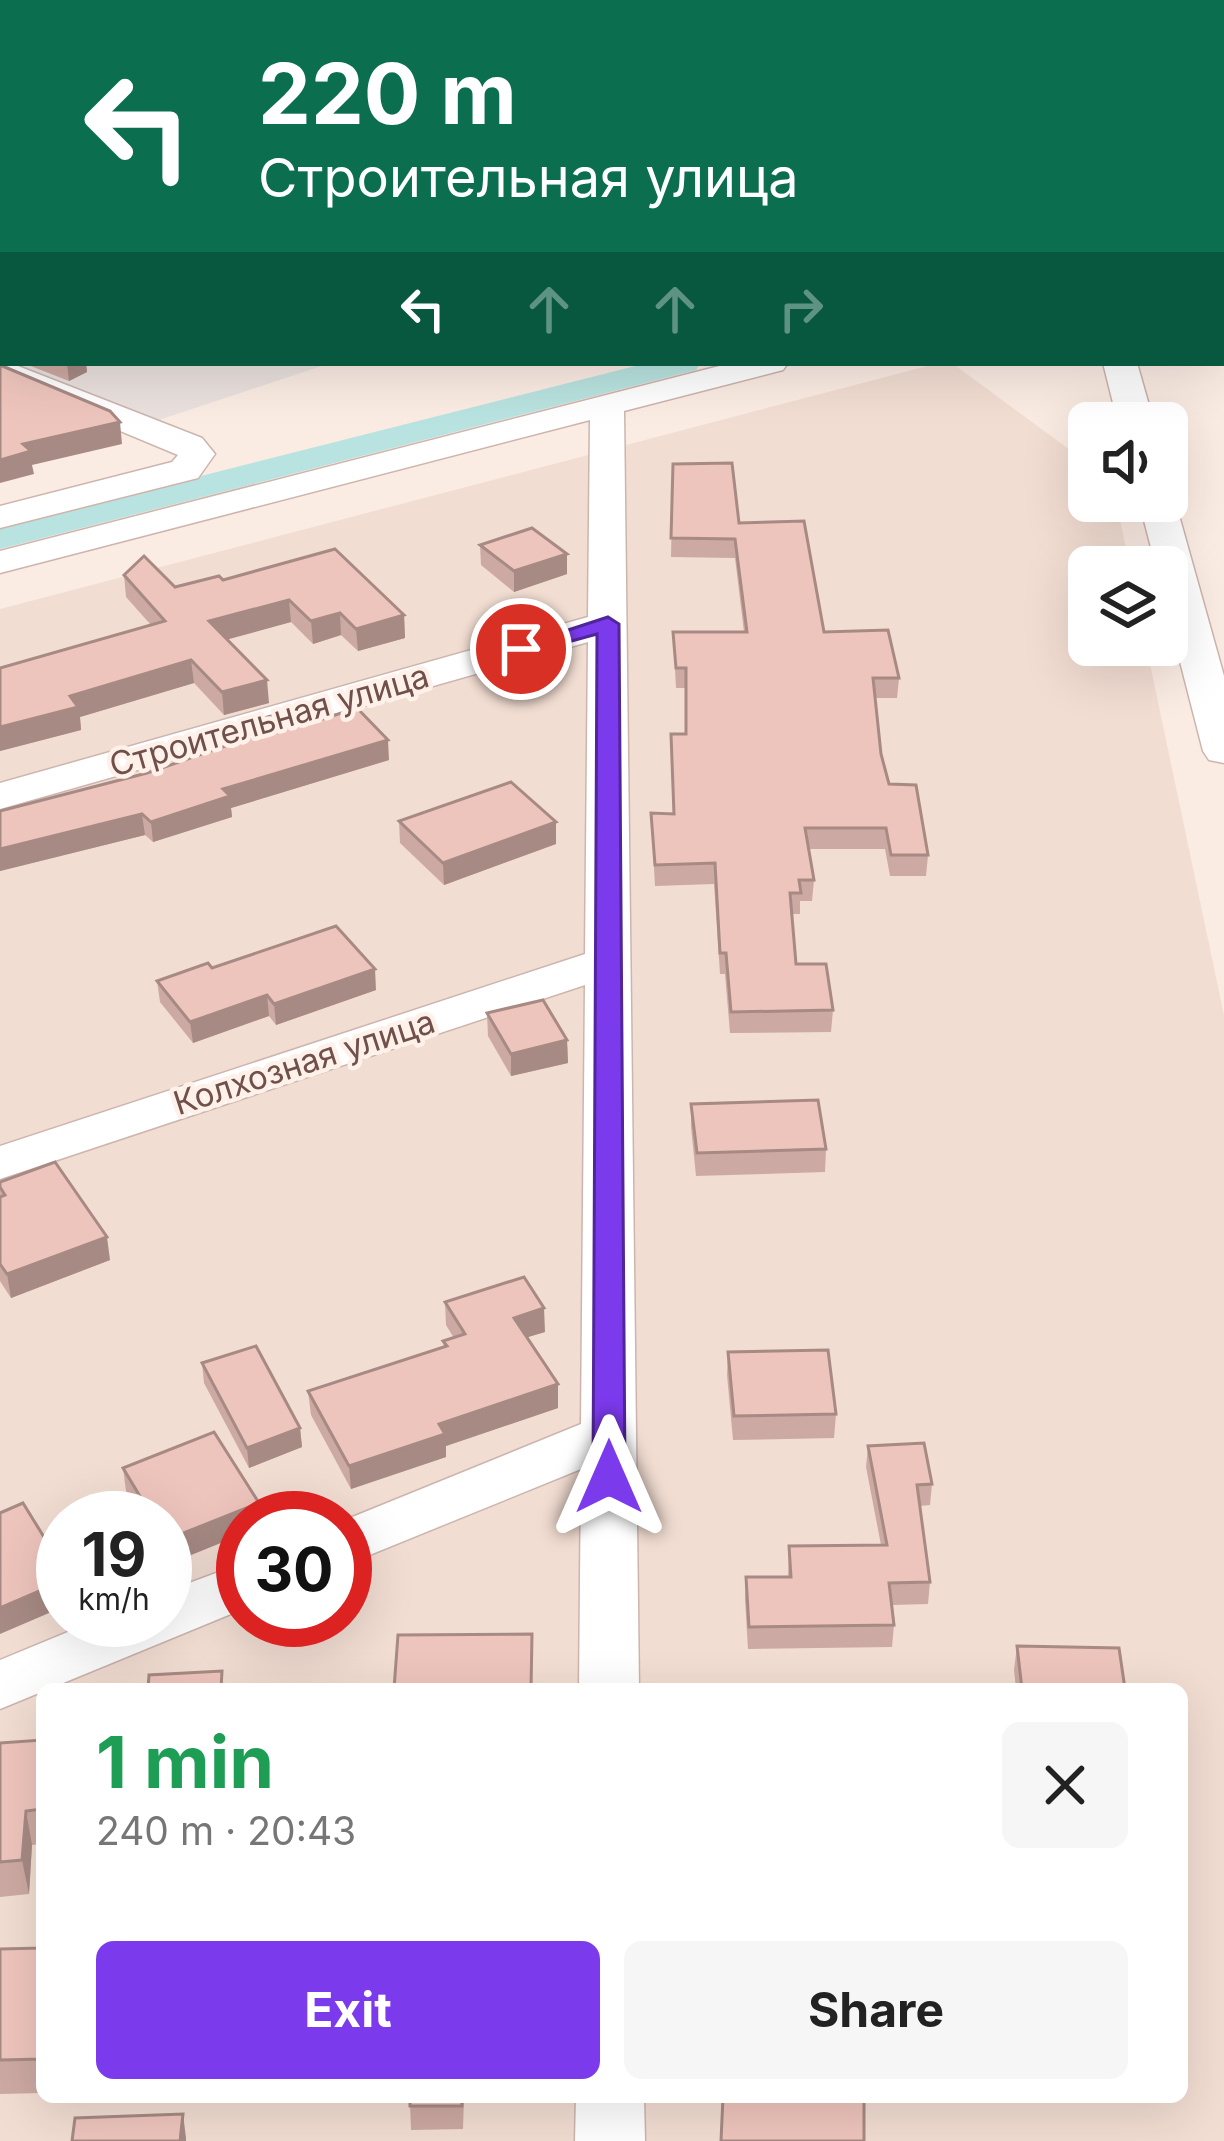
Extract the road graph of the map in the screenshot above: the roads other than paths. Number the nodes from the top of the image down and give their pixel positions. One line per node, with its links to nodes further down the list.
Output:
1 (759, 366): 5 (street)
2 (1121, 366): 4 (street)
3 (0, 369): 6 (street)
4 (1130, 402)
5 (607, 405): 8 (street); 9 (street)
6 (0, 517)
7 (1163, 522): 10 (street)
8 (0, 562)
9 (608, 624): 11 (street, Строительная улица); 12 (street)
10 (1224, 751)
11 (0, 796)
12 (608, 962): 13 (street, Колхозная улица); 14 (street)
13 (0, 1163)
14 (609, 1435): 15 (street); 17 (street)
15 (372, 1532)
16 (91, 1647): 18 (street)
17 (609, 1683)
18 (0, 1685)
19 (610, 2103): 20 (street)
20 (610, 2141)

